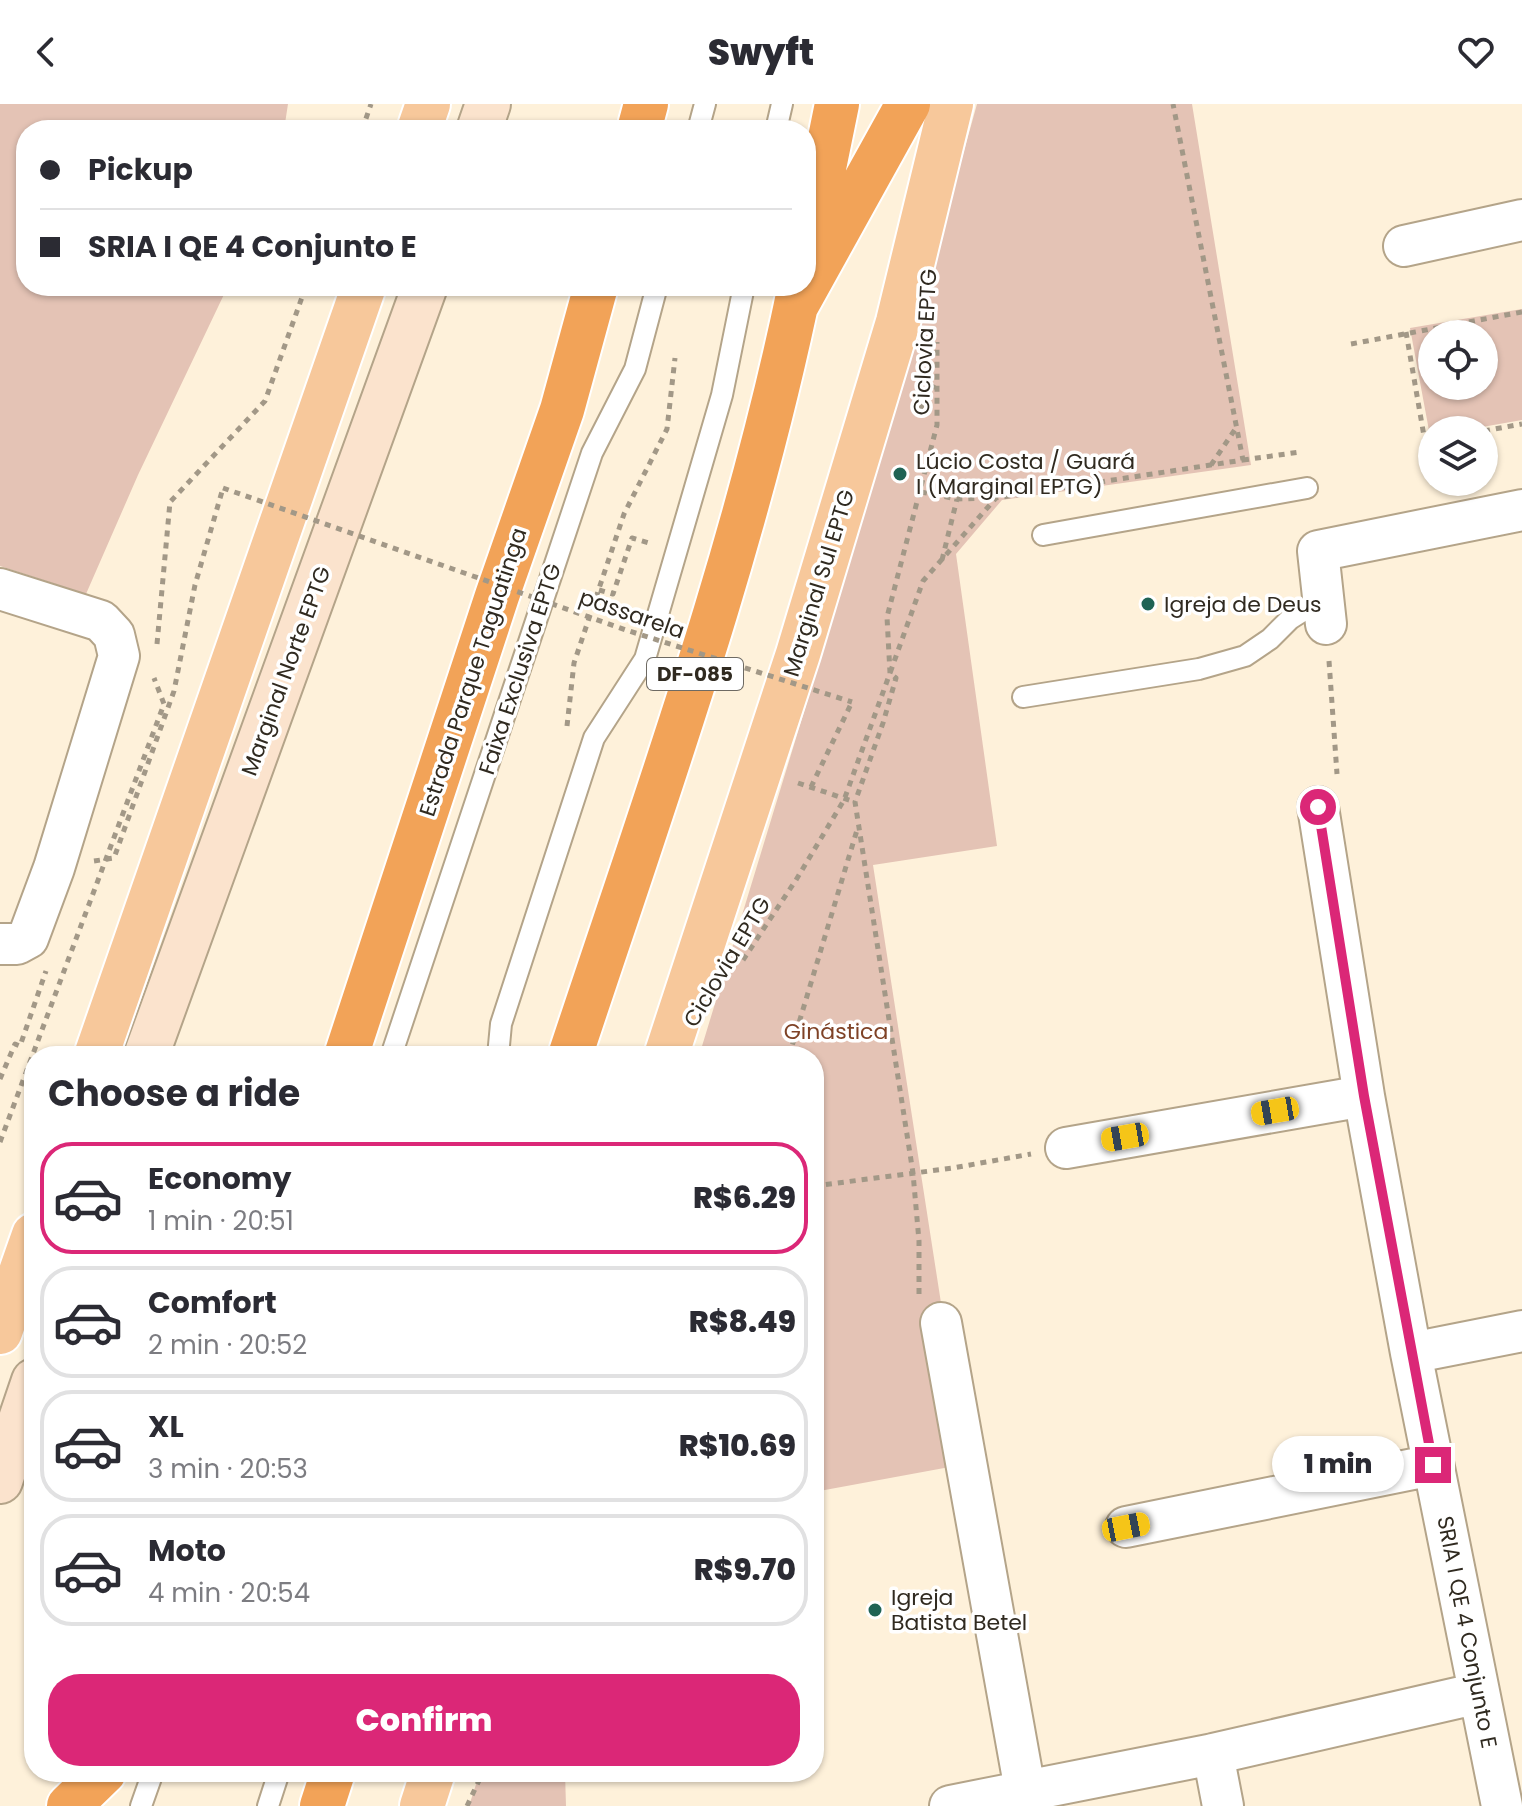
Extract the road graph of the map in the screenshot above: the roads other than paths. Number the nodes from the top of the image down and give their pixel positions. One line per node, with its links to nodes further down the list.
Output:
1 (837, 104): 4 (highway)
2 (908, 104): 7 (highway)
3 (951, 104): 28 (main road, Marginal Sul EPTG)
4 (816, 207)
5 (1522, 220): 6 (street)
6 (1404, 246)
7 (816, 265)
8 (361, 296): 22 (main road)
9 (421, 296): 23 (main road, Marginal Norte EPTG)
10 (593, 296): 24 (highway, Estrada Parque Taguatinga)
11 (654, 296): 25 (lane, Faixa Exclusiva EPTG)
12 (742, 296): 26 (lane)
13 (798, 296): 27 (highway, DF-085)
14 (1307, 488): 16 (lane)
15 (1522, 510): 18 (street)
16 (1043, 535)
17 (0, 589): 21 (street)
18 (1324, 611): 19 (lane)
19 (1023, 697)
20 (1318, 807): 29 (street, SRIA I QE 4 Conjunto E)
21 (0, 944)
22 (99, 1046)
23 (150, 1046)
24 (349, 1046)
25 (394, 1046)
26 (499, 1046)
27 (573, 1046)
28 (669, 1046)
29 (1364, 1096): 30 (street); 35 (street, SRIA I QE 4 Conjunto E)
30 (1066, 1148)
31 (24, 1264): 34 (main road)
32 (930, 1310): 48 (street)
33 (1522, 1331): 35 (street)
34 (0, 1332)
35 (1411, 1353): 37 (street, SRIA I QE 4 Conjunto E)
36 (24, 1410): 38 (main road)
37 (1433, 1465): 39 (street); 40 (street, SRIA I QE 4 Conjunto E)
38 (0, 1481)
39 (1126, 1527)
40 (1479, 1693): 41 (street); 57 (street, SRIA I QE 4 Conjunto E)
41 (1213, 1754): 48 (street); 56 (street)
42 (94, 1782): 49 (highway)
43 (108, 1782): 50 (highway)
44 (149, 1782): 51 (lane)
45 (276, 1782): 52 (lane)
46 (330, 1782): 53 (highway)
47 (430, 1782): 54 (main road)
48 (1025, 1790): 55 (street)
49 (69, 1806)
50 (100, 1806)
51 (141, 1806)
52 (268, 1806)
53 (322, 1806)
54 (422, 1806)
55 (950, 1806)
56 (1223, 1806)
57 (1502, 1806)

